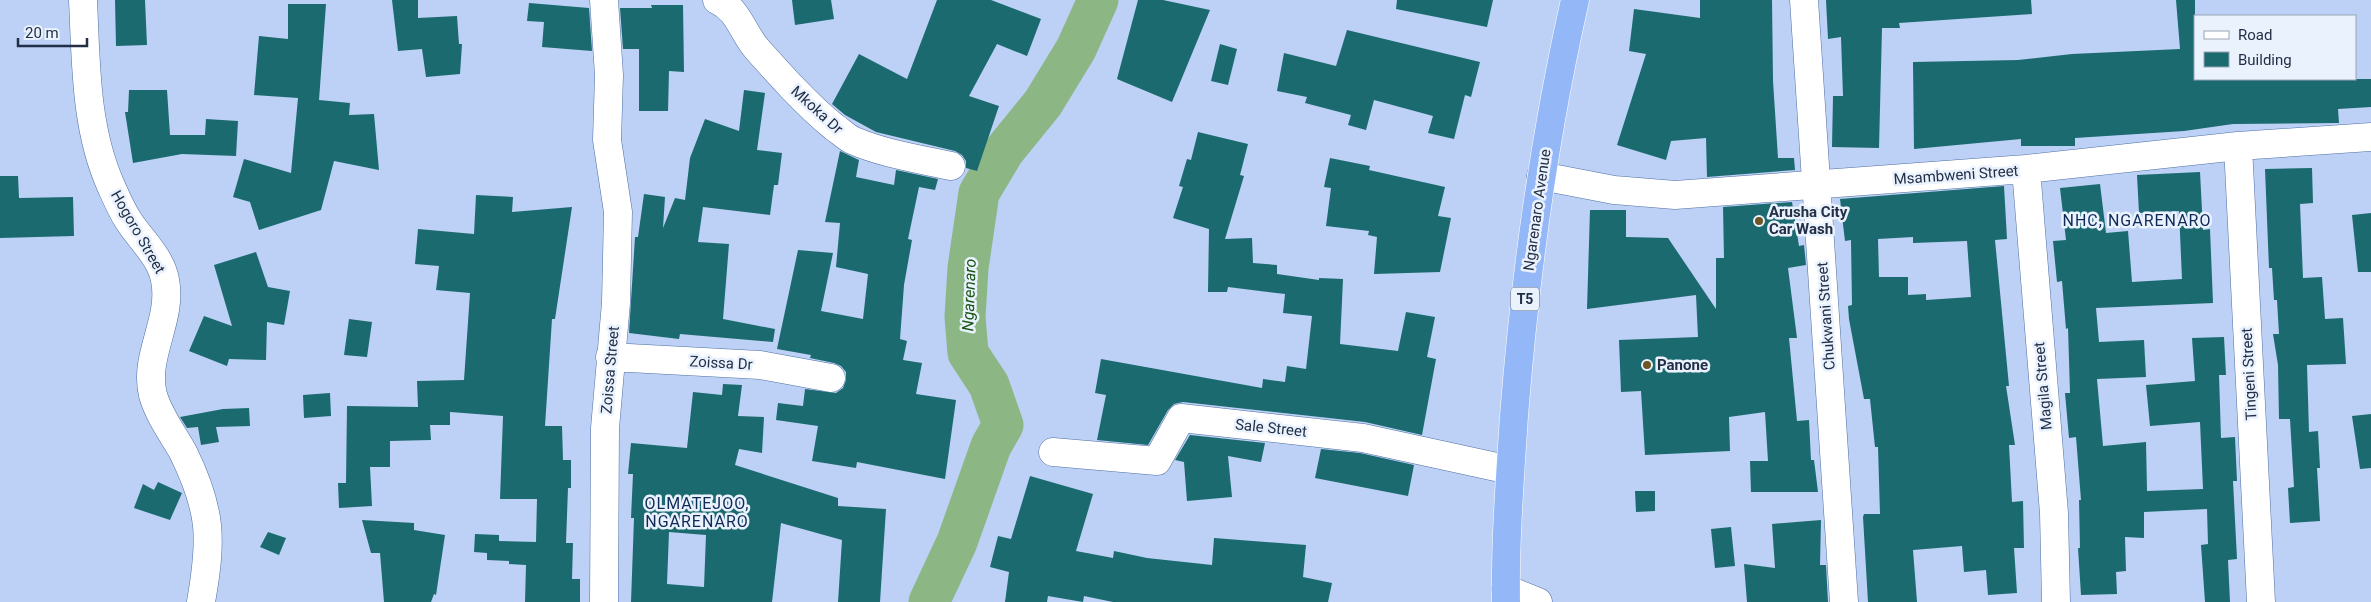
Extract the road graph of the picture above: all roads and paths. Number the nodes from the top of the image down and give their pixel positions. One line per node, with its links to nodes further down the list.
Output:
1 (83, 0): 17 (street, Hogoro Street)
2 (604, 0): 12 (street, Zoissa Street)
3 (717, 0): 8 (street, Mkoka Dr)
4 (1575, 0): 10 (highway, Ngarenaro Avenue / T5)
5 (1804, 0): 11 (street, Chukwani Street)
6 (2371, 137): 7 (street, Msambweni Street)
7 (2238, 146): 9 (street, Msambweni Street); 22 (street, Tingeni Street)
8 (952, 166)
9 (2026, 169): 11 (street, Msambweni Street); 21 (street, Magila Street)
10 (1541, 176): 11 (street, Msambweni Street); 15 (highway, Ngarenaro Avenue / T5)
11 (1818, 186): 20 (street, Chukwani Street)
12 (610, 357): 13 (street, Zoissa Dr); 18 (street, Zoissa Street)
13 (831, 378)
14 (1053, 452): 15 (street, Sale Street)
15 (1510, 470): 16 (highway, Ngarenaro Avenue / T5)
16 (1506, 596): 19 (street)
17 (201, 602)
18 (604, 602)
19 (1538, 602)
20 (1844, 602)
21 (2056, 602)
22 (2261, 602)

